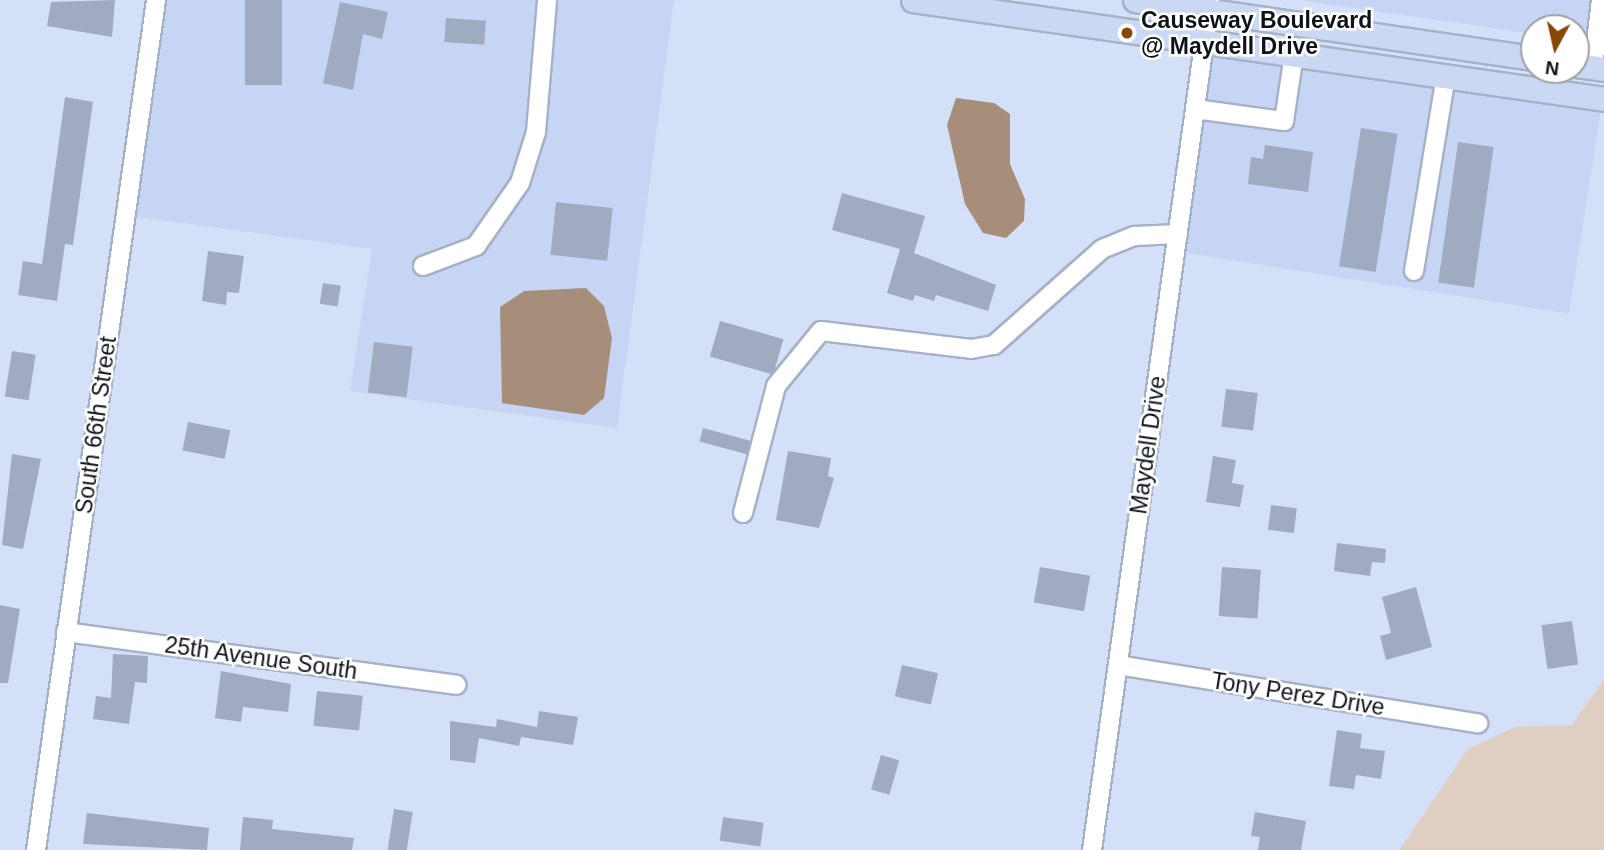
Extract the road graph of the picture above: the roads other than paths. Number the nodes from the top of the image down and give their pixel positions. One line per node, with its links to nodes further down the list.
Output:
1 (156, 0): 18 (street, South 66th Street)
2 (547, 0): 15 (street)
3 (913, 0): 7 (main road)
4 (1135, 0): 6 (main road)
5 (1601, 0): 10 (street)
6 (1209, 6): 7 (street, Maydell Drive); 9 (main road)
7 (1205, 41): 8 (main road); 13 (street, Maydell Drive)
8 (1294, 54): 11 (main road); 13 (street)
9 (1520, 56)
10 (1591, 67)
11 (1446, 76): 12 (main road); 16 (street)
12 (1604, 99)
13 (1195, 109): 14 (street, Maydell Drive)
14 (1178, 234): 17 (street); 19 (street, Maydell Drive)
15 (423, 266)
16 (1414, 271)
17 (743, 513)
18 (66, 632): 20 (street, 25th Avenue South); 22 (street, South 66th Street)
19 (1118, 665): 21 (street, Tony Perez Drive); 23 (street, Maydell Drive)
20 (456, 685)
21 (1478, 723)
22 (36, 850)
23 (1092, 850)

